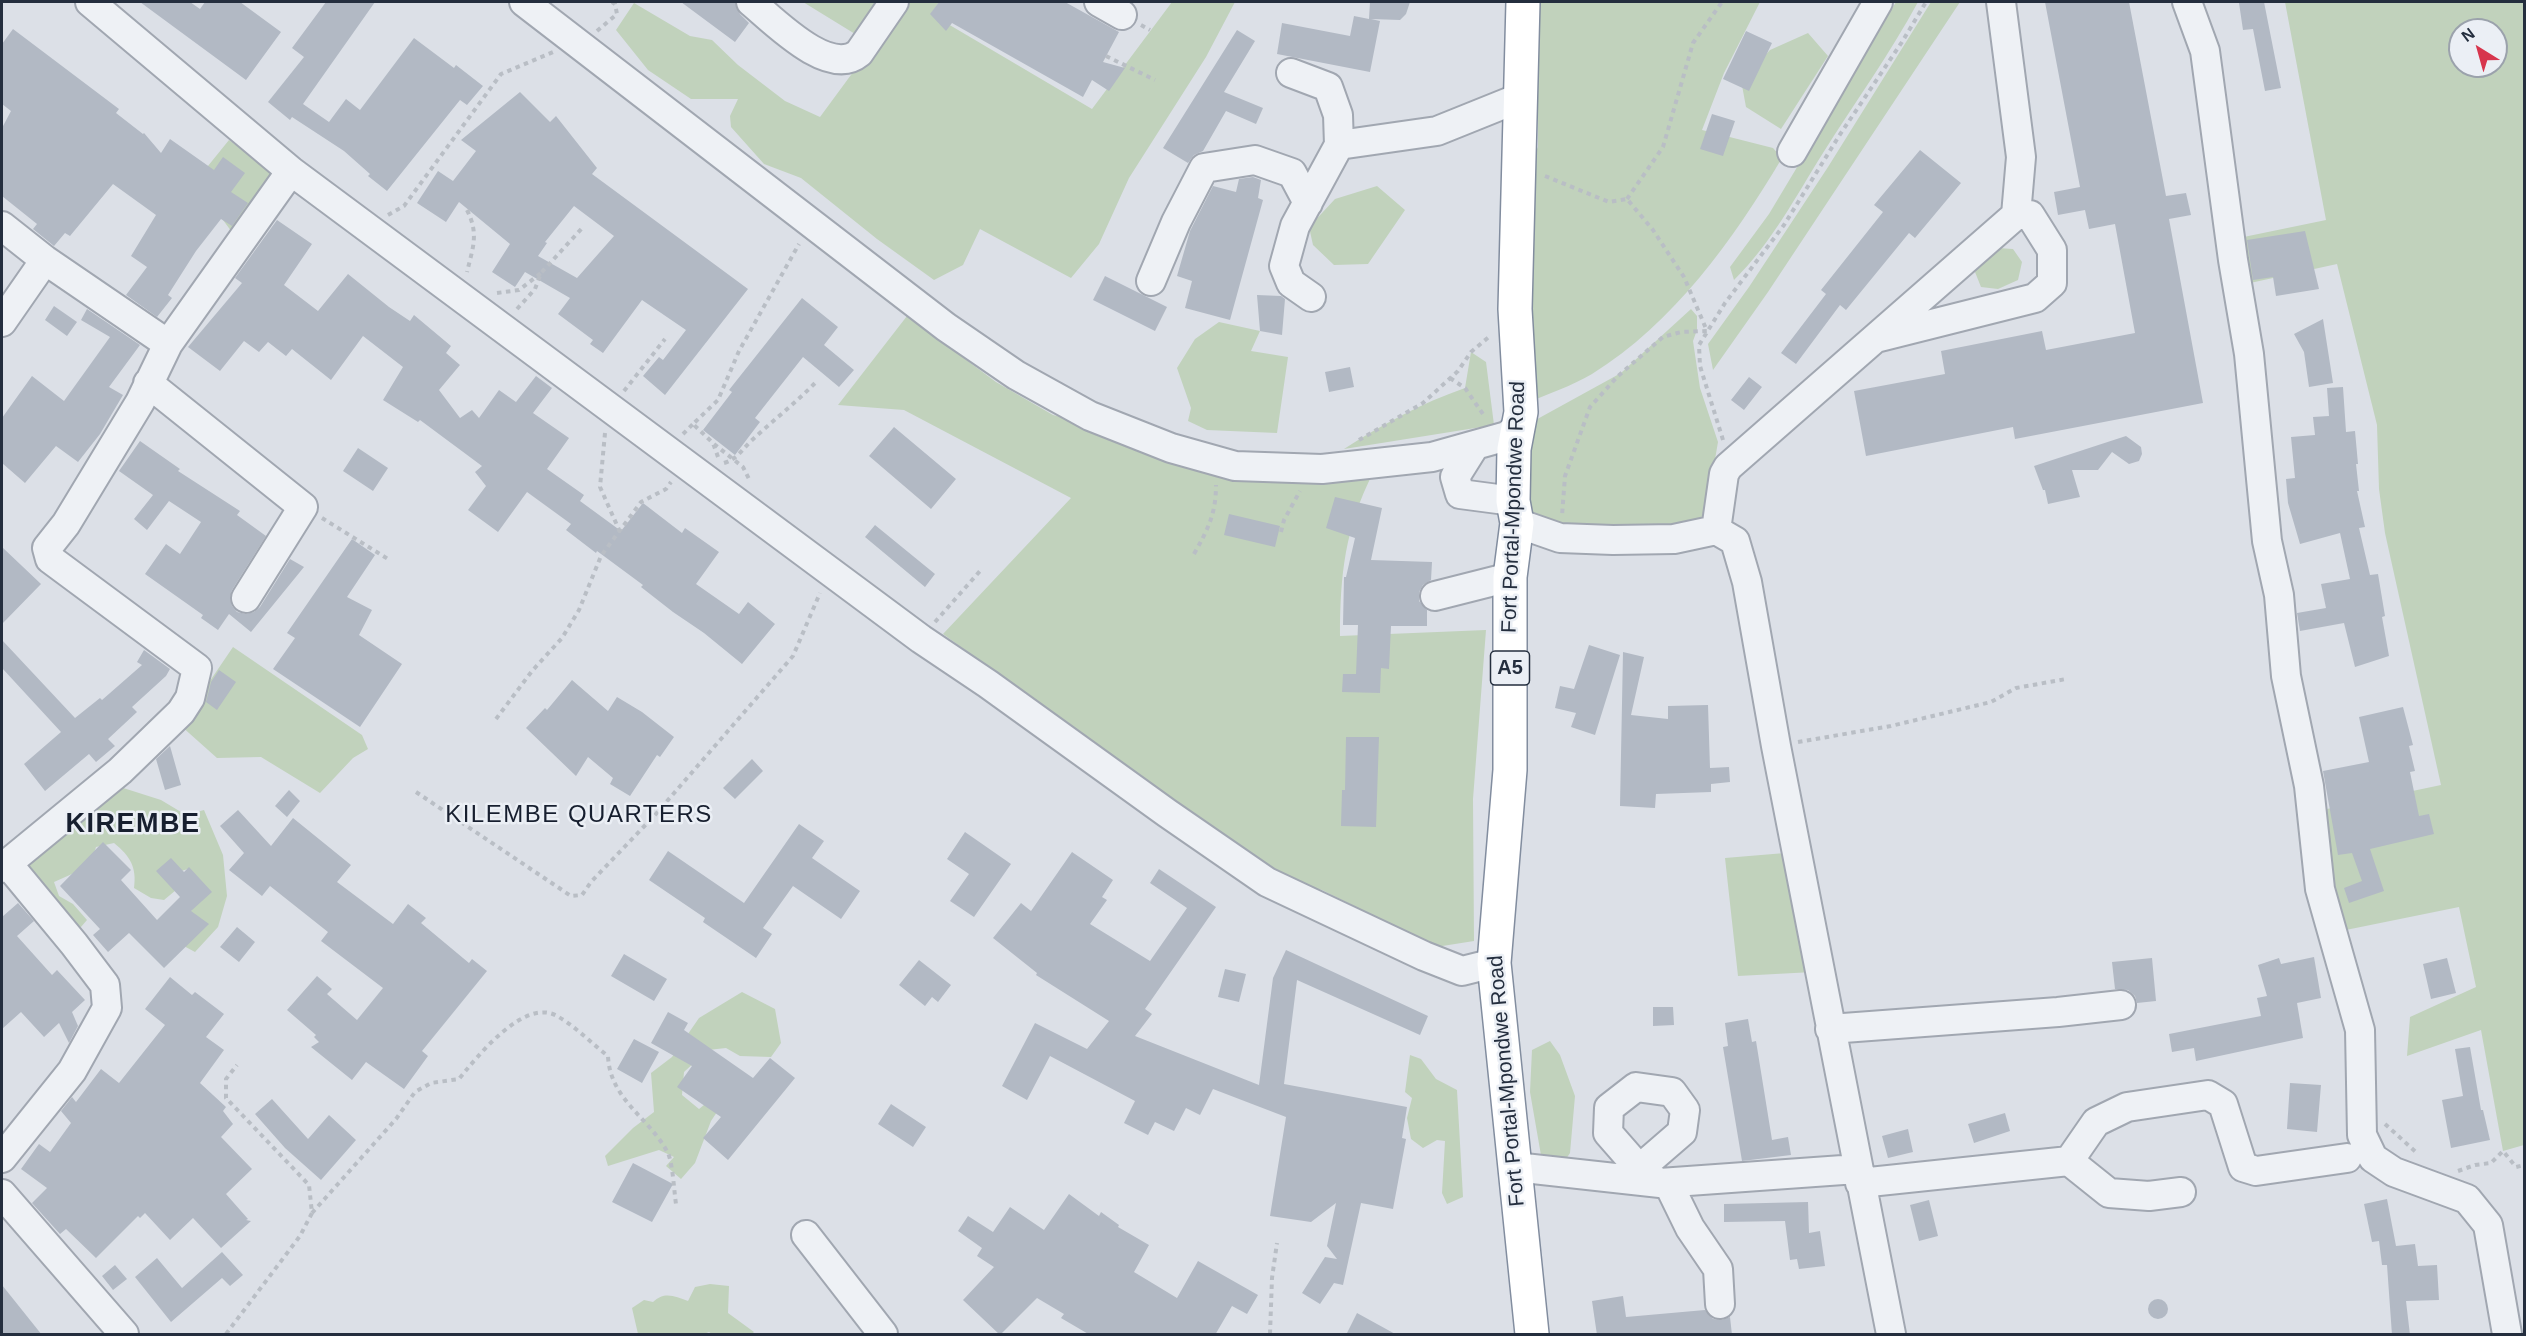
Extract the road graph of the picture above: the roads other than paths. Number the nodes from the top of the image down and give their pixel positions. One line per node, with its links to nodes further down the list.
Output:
1 (90, 2): 13 (street)
2 (524, 2): 25 (street)
3 (751, 2): 4 (street)
4 (894, 2)
5 (1523, 2): 10 (highway, Fort Portal-Mpondwe Road / A5)
6 (1878, 2): 12 (street)
7 (2001, 2): 15 (street)
8 (2187, 2): 49 (street)
9 (1291, 73): 11 (street)
10 (1519, 98): 11 (street); 24 (highway, Fort Portal-Mpondwe Road / A5)
11 (1340, 145): 14 (street)
12 (1792, 152)
13 (291, 171): 22 (street); 32 (street)
14 (1308, 203): 18 (street); 19 (street)
15 (2016, 215): 21 (street); 21 (street)
16 (2, 226): 17 (street)
17 (45, 260): 20 (street); 22 (street)
18 (1151, 281)
19 (1311, 297)
20 (2, 322)
21 (1876, 338): 27 (street)
22 (168, 344): 23 (street)
23 (148, 383): 30 (street); 31 (street)
24 (1514, 431): 25 (street); 26 (highway, Fort Portal-Mpondwe Road / A5)
25 (1475, 445): 26 (street)
26 (1515, 512): 27 (street); 28 (highway, Fort Portal-Mpondwe Road / A5)
27 (1716, 530): 34 (street)
28 (1510, 577): 29 (street); 32 (highway, Fort Portal-Mpondwe Road / A5)
29 (1435, 596)
30 (246, 598)
31 (4, 866): 35 (street)
32 (1494, 963): 38 (highway, Fort Portal-Mpondwe Road / A5)
33 (2121, 1005): 34 (street)
34 (1830, 1029): 39 (street)
35 (2, 1158)
36 (2347, 1158): 37 (street)
37 (2069, 1161): 39 (street); 41 (street)
38 (1515, 1167): 40 (street); 45 (highway, Fort Portal-Mpondwe Road / A5)
39 (1859, 1176): 40 (street); 48 (street)
40 (1657, 1179): 44 (street)
41 (2181, 1192)
42 (2, 1194): 46 (street)
43 (806, 1236): 47 (street)
44 (1720, 1304)
45 (1526, 1333)
46 (124, 1335)
47 (883, 1335)
48 (1891, 1335)
49 (2507, 1335)

